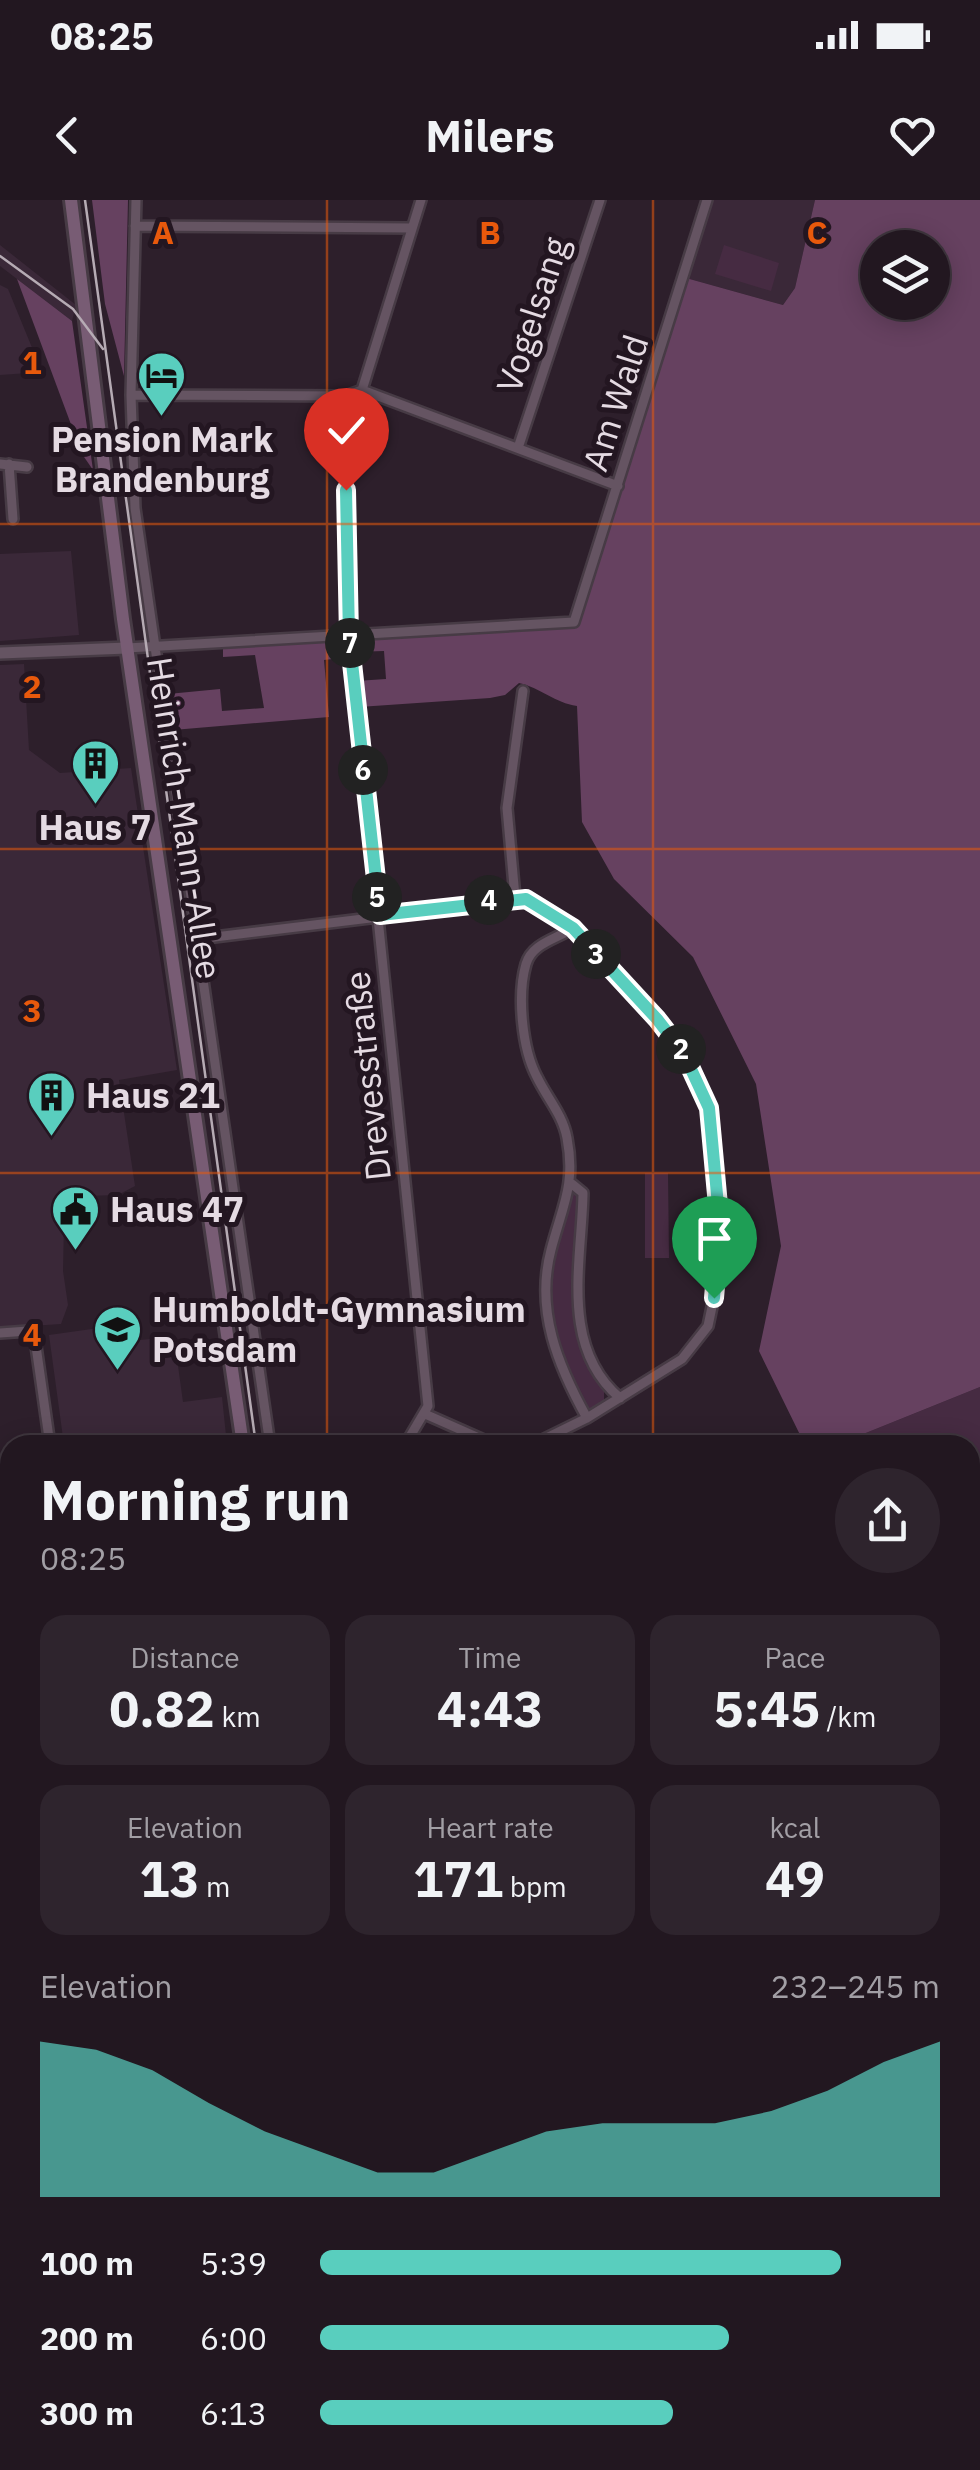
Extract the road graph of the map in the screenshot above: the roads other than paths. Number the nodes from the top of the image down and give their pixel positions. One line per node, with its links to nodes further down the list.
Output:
1 (70, 200): 18 (main road, Heinrich-Mann-Allee)
2 (136, 200): 6 (street, Heinrich-Mann-Allee)
3 (421, 200): 7 (street)
4 (600, 200): 11 (street, Vogelsang)
5 (707, 200): 14 (street, Am Wald)
6 (135, 226): 7 (street); 9 (street, Heinrich-Mann-Allee)
7 (412, 228): 8 (street)
8 (362, 390): 10 (street); 11 (street)
9 (131, 395): 10 (street); 17 (street, Heinrich-Mann-Allee)
10 (344, 396): 16 (street, Drevesstraße)
11 (518, 448): 14 (street)
12 (5, 464): 13 (street); 15 (street)
13 (27, 467)
14 (618, 486): 16 (street, Am Wald)
15 (13, 520)
16 (349, 636): 17 (street); 22 (street, Drevesstraße)
17 (157, 646): 18 (street); 24 (street, Heinrich-Mann-Allee)
18 (128, 648): 19 (street); 31 (main road, Heinrich-Mann-Allee)
19 (0, 653)
20 (524, 691): 21 (street)
21 (514, 897): 22 (street); 23 (street)
22 (380, 915): 24 (street); 28 (street, Drevesstraße)
23 (573, 928): 25 (street); 27 (street)
24 (198, 939): 32 (street, Heinrich-Mann-Allee)
25 (572, 1184): 27 (street); 29 (street)
26 (0, 1333): 30 (street)
27 (620, 1398): 29 (street)
28 (425, 1414): 33 (street); 34 (street)
29 (587, 1418): 35 (street)
30 (49, 1435)
31 (241, 1435)
32 (269, 1435)
33 (411, 1435)
34 (472, 1435)
35 (552, 1435)

